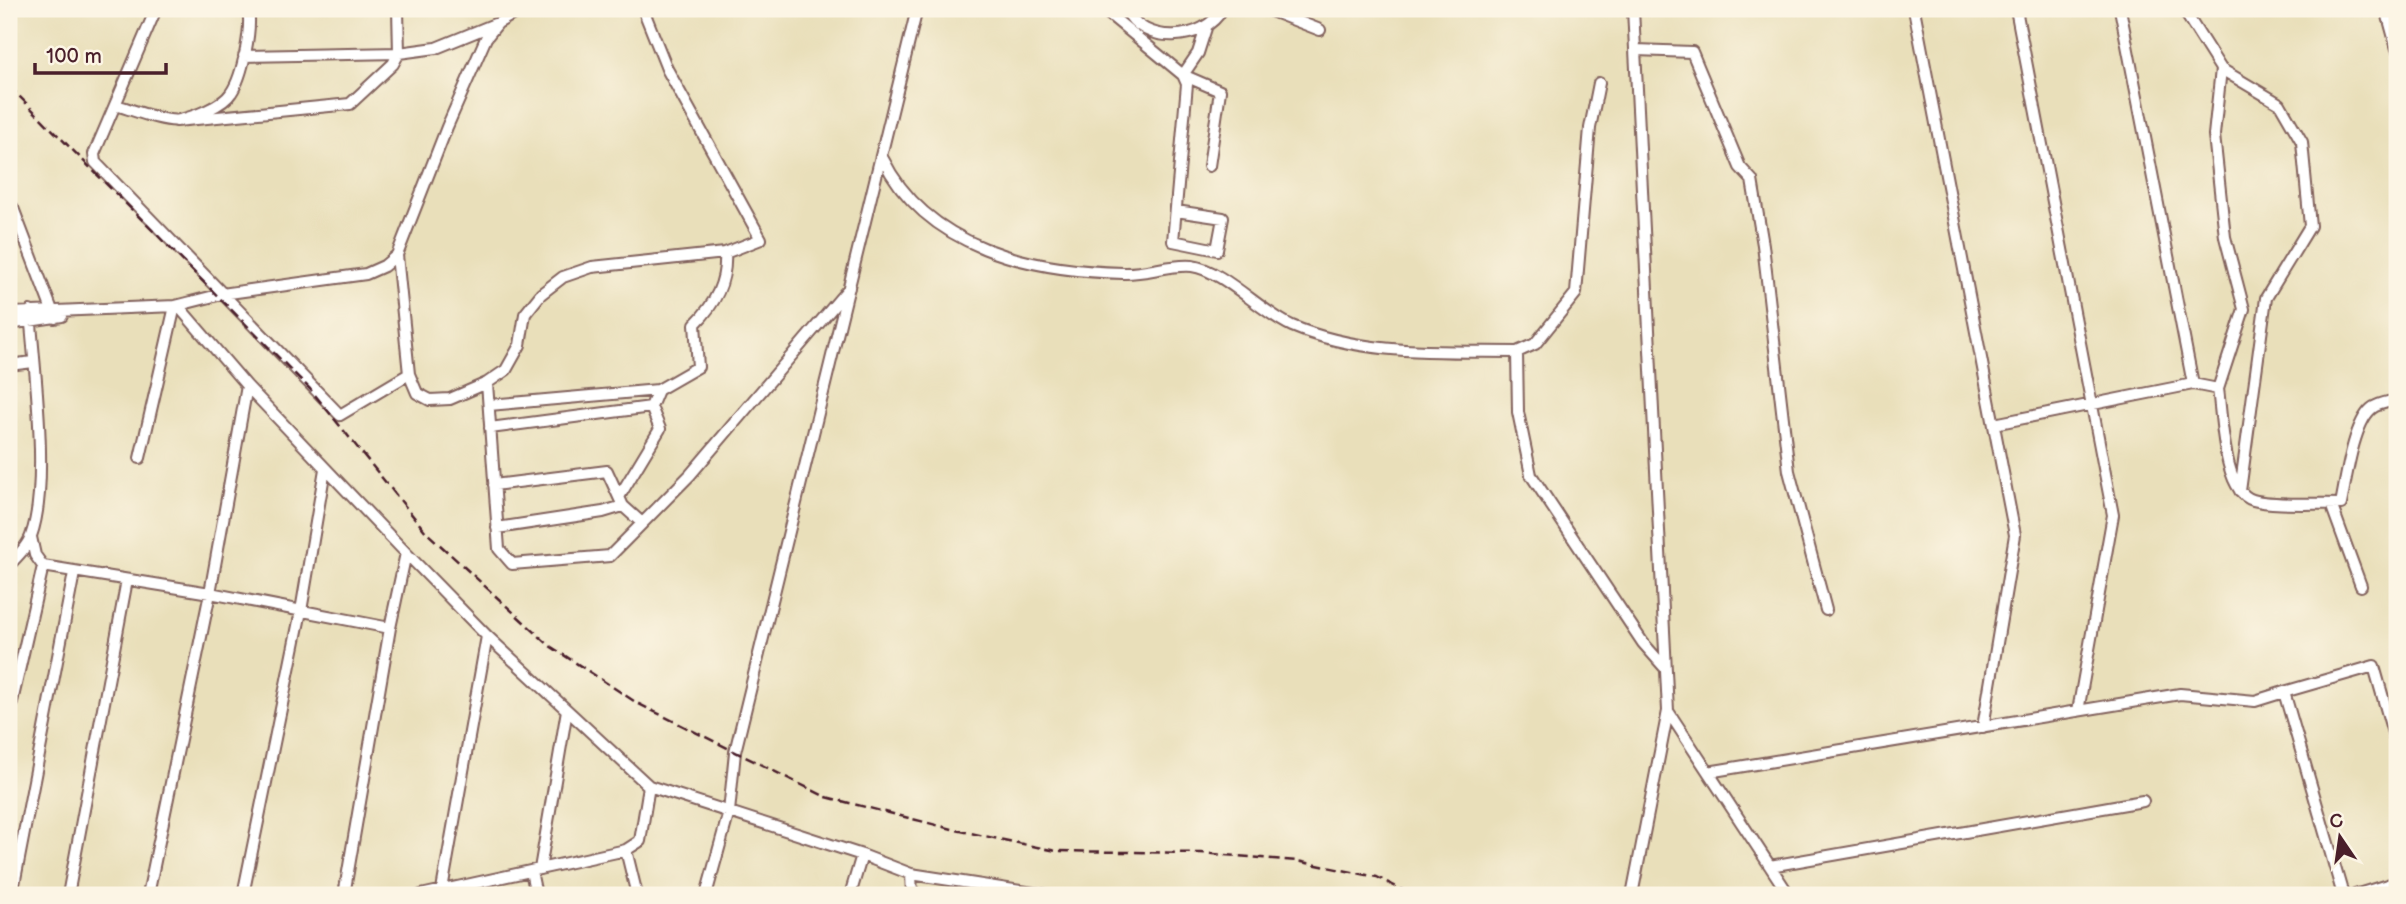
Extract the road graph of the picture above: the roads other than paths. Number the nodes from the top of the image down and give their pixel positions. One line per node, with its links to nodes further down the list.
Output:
1 (156, 9): 27 (street)
2 (248, 9): 23 (street)
3 (398, 9): 22 (street)
4 (522, 9): 17 (street)
5 (643, 9): 33 (street)
6 (918, 9): 29 (street)
7 (1103, 9): 16 (street); 25 (street)
8 (1222, 9): 18 (street)
9 (1266, 9): 19 (street)
10 (1633, 9): 21 (street)
11 (1914, 9): 55 (street)
12 (2016, 9): 52 (street)
13 (2120, 9): 47 (street)
14 (2183, 9): 24 (street)
15 (2386, 9): 20 (street)
16 (1128, 13): 18 (street)
17 (498, 23): 22 (street); 34 (street)
18 (1206, 28): 25 (street)
19 (1320, 30)
20 (2397, 49)
21 (1636, 50): 73 (street); 77 (street)
22 (399, 53): 23 (street); 28 (street)
23 (244, 56): 28 (street)
24 (2221, 69): 49 (street); 60 (street)
25 (1183, 75): 30 (street); 32 (street)
26 (1599, 83): 42 (street)
27 (116, 105): 28 (street); 36 (street)
28 (176, 121)
29 (883, 159): 35 (street); 42 (street)
30 (1209, 166)
31 (13, 208): 39 (street)
32 (1176, 211): 32 (street)
33 (726, 253): 46 (street); 50 (street)
34 (397, 255): 36 (street); 45 (street)
35 (851, 286): 63 (street); 89 (street)
36 (222, 294): 37 (street); 45 (street)
37 (175, 306): 39 (street); 48 (street); 57 (street)
38 (9, 313): 40 (street)
39 (55, 314): 40 (street)
40 (30, 317): 41 (street); 43 (street)
41 (9, 324)
42 (1517, 352): 77 (street)
43 (33, 362): 44 (street); 65 (street)
44 (9, 365)
45 (409, 374): 46 (street)
46 (487, 383): 53 (street)
47 (2193, 384): 49 (street); 52 (street)
48 (247, 386): 58 (street); 72 (street)
49 (2218, 389): 60 (street)
50 (658, 390): 53 (street); 54 (street)
51 (2397, 400): 62 (street)
52 (2092, 403): 55 (street); 82 (street)
53 (489, 405): 56 (street)
54 (651, 407): 56 (street); 61 (street)
55 (1994, 424): 84 (street)
56 (491, 428): 59 (street)
57 (140, 458)
58 (325, 469): 66 (street); 74 (street)
59 (494, 485): 61 (street); 64 (street)
60 (2240, 491): 62 (street)
61 (621, 501): 63 (street); 64 (street)
62 (2331, 504): 71 (street)
63 (642, 523): 64 (street)
64 (497, 528)
65 (31, 537): 67 (street); 68 (street)
66 (406, 553): 75 (street); 76 (street)
67 (9, 565)
68 (43, 566): 69 (street); 83 (street)
69 (75, 573): 70 (street); 97 (street)
70 (127, 580): 72 (street); 98 (street)
71 (2361, 586)
72 (210, 593): 74 (street); 99 (street)
73 (1826, 610)
74 (301, 611): 75 (street); 100 (street)
75 (390, 628): 101 (street)
76 (487, 636): 79 (street); 96 (street)
77 (1667, 669): 81 (street)
78 (2284, 692): 80 (street); 82 (street); 111 (street)
79 (567, 709): 87 (street); 93 (street)
80 (2392, 709): 85 (street)
81 (1668, 711): 86 (street); 109 (street)
82 (2078, 711): 84 (street)
83 (9, 715)
84 (1983, 726): 86 (street)
85 (2397, 747)
86 (1708, 772): 92 (street)
87 (649, 786): 89 (street); 90 (street)
88 (2143, 801): 92 (street)
89 (729, 812): 91 (street); 105 (street)
90 (626, 850): 93 (street); 104 (street)
91 (862, 855): 94 (street); 106 (street)
92 (1770, 866): 110 (street)
93 (536, 870): 96 (street); 103 (street)
94 (911, 874): 107 (street); 108 (street)
95 (2397, 882): 112 (street)
96 (441, 893): 102 (street)
97 (12, 895)
98 (68, 895)
99 (148, 895)
100 (243, 895)
101 (344, 895)
102 (421, 895)
103 (536, 895)
104 (637, 895)
105 (706, 895)
106 (850, 895)
107 (912, 895)
108 (1049, 895)
109 (1632, 895)
110 (1789, 895)
111 (2343, 895)
112 (2355, 895)

